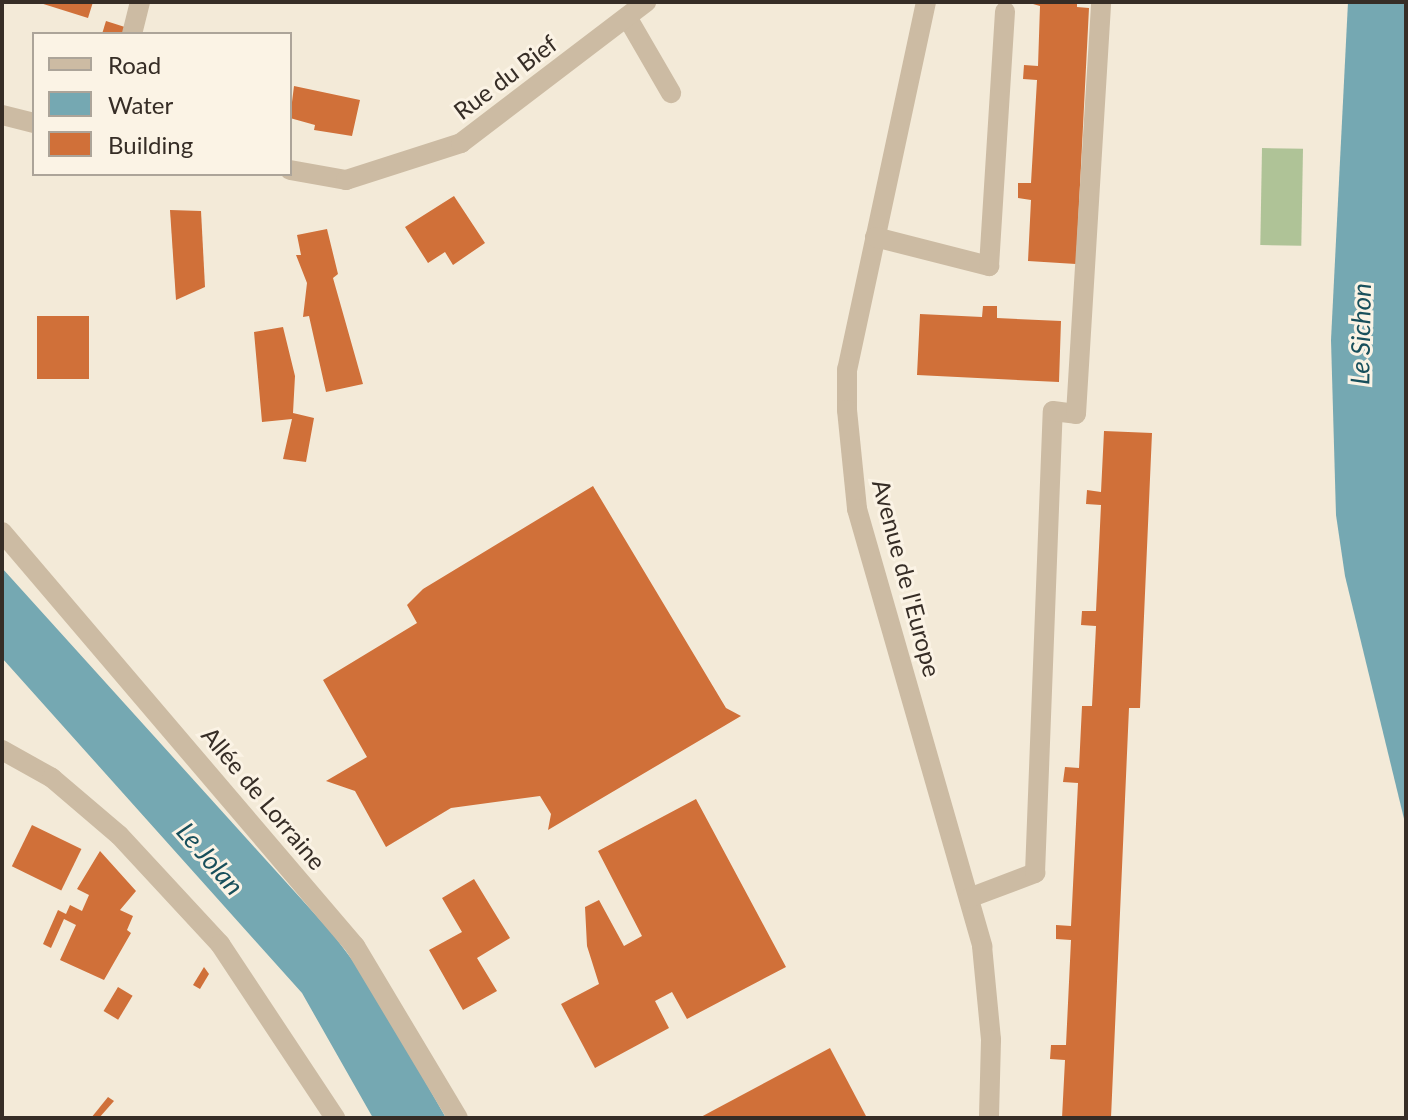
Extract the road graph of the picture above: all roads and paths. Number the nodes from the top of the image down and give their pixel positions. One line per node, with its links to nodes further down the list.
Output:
1 (140, 2): 7 (street)
2 (646, 2): 6 (street, Rue du Bief)
3 (926, 2): 12 (street, Avenue de l'Europe)
4 (1101, 2): 15 (street)
5 (1005, 12): 12 (street)
6 (627, 17): 8 (street); 11 (street, Rue du Bief)
7 (132, 32)
8 (671, 93)
9 (2, 115): 10 (street)
10 (32, 122)
11 (292, 170)
12 (875, 237): 15 (street, Avenue de l'Europe)
13 (2, 532): 17 (street, Allée de Lorraine)
14 (2, 750): 16 (street)
15 (969, 898): 18 (street, Avenue de l'Europe)
16 (335, 1118)
17 (458, 1118)
18 (989, 1118)

